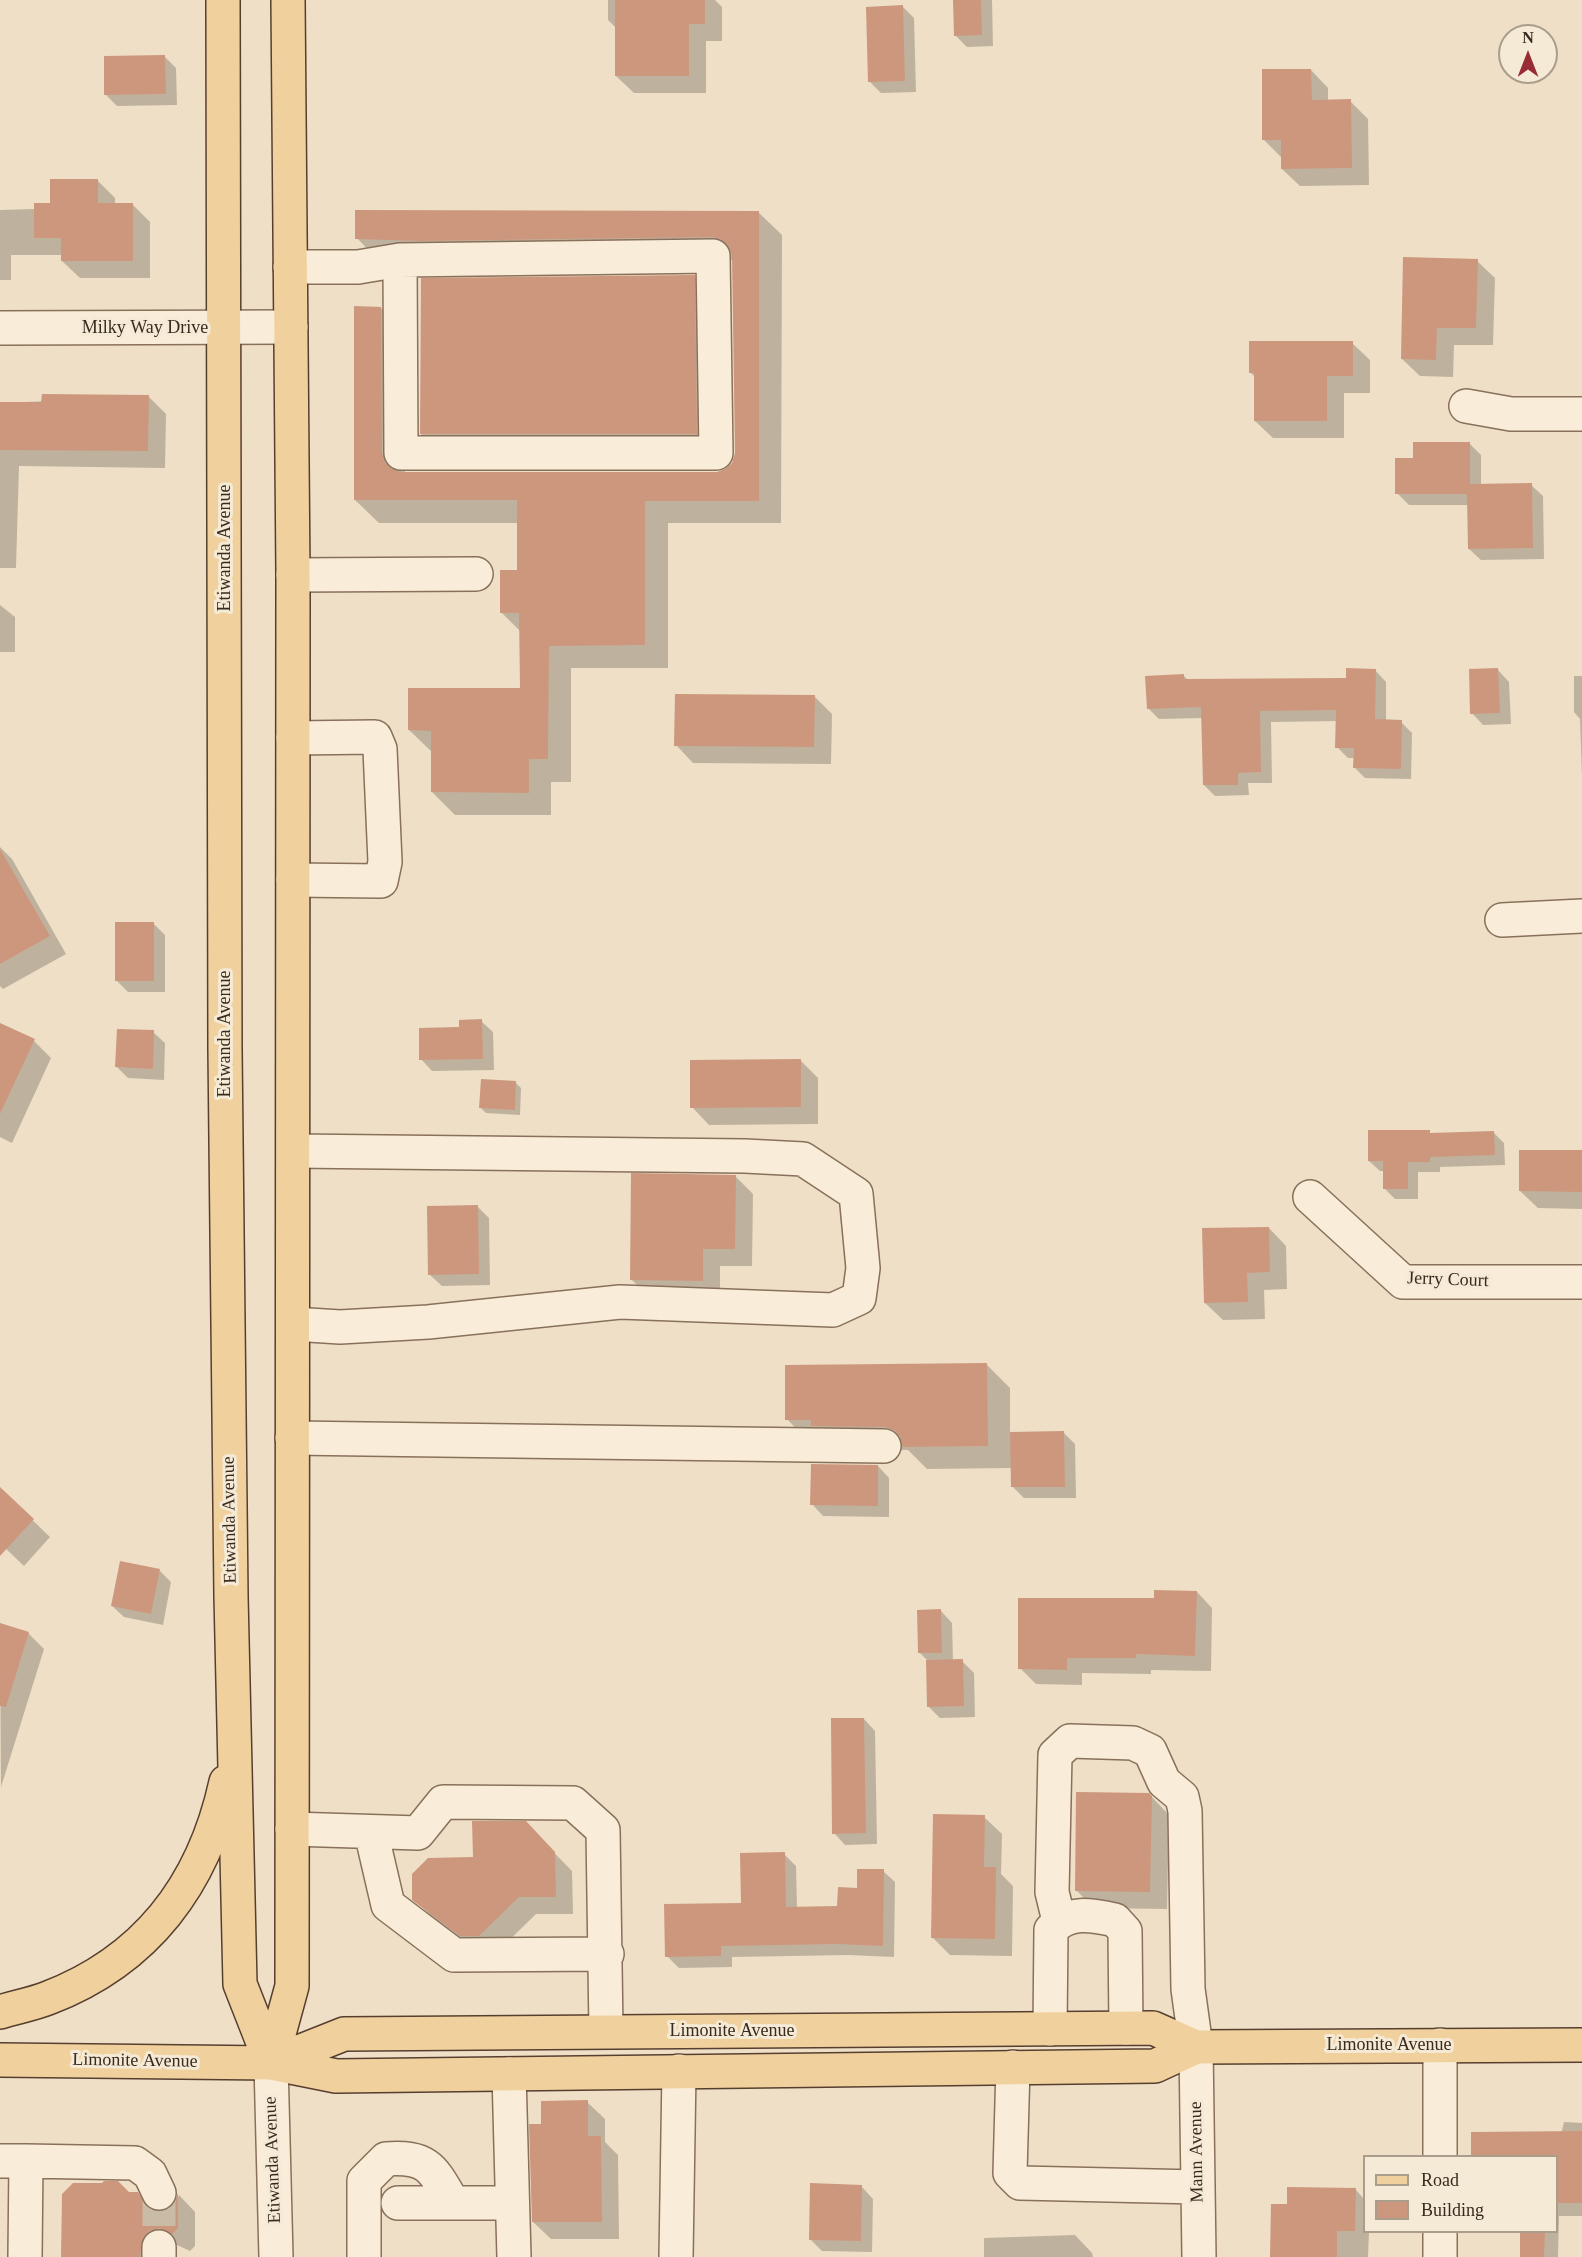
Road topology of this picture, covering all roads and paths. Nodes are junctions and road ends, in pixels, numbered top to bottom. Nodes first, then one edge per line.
1 (223, 0) edge
2 (288, 0) edge
3 (400, 260) junction
4 (290, 267) junction
5 (291, 327) junction
6 (0, 328) edge
7 (224, 328) junction
8 (1466, 406) dead end
9 (1582, 414) edge
10 (476, 574) dead end
11 (293, 575) junction
12 (293, 738) junction
13 (293, 880) junction
14 (1582, 916) edge
15 (1502, 920) dead end
16 (294, 1151) junction
17 (1310, 1197) dead end
18 (1582, 1282) edge
19 (293, 1324) junction
20 (292, 1438) junction
21 (884, 1446) dead end
22 (236, 1736) junction
23 (292, 1829) junction
24 (371, 1832) junction
25 (1059, 1921) junction
26 (606, 1954) junction
27 (0, 2012) edge
28 (1126, 2028) junction
29 (1050, 2029) junction
30 (606, 2031) junction
31 (1440, 2045) junction
32 (1582, 2045) edge
33 (1196, 2047) junction
34 (0, 2060) edge
35 (271, 2063) junction
36 (1013, 2067) junction
37 (678, 2071) junction
38 (509, 2074) junction
39 (1440, 2155) edge
40 (13, 2161) edge
41 (1198, 2187) junction
42 (159, 2193) tunnel mouth
43 (398, 2203) dead end
44 (453, 2203) junction
45 (512, 2203) junction
46 (1440, 2233) edge
47 (16, 2251) edge
48 (276, 2257) edge
49 (364, 2257) edge
50 (514, 2257) edge
51 (675, 2257) edge
52 (1199, 2257) edge
53 (1440, 2257) edge

1 - 7 main road, Etiwanda Avenue
2 - 4 main road, Etiwanda Avenue
3 - 3 street
3 - 4 street
4 - 5 main road, Etiwanda Avenue
5 - 7 street, Milky Way Drive
5 - 11 main road, Etiwanda Avenue
6 - 7 street, Milky Way Drive
7 - 22 main road, Etiwanda Avenue
8 - 9 street
10 - 11 street
11 - 12 main road, Etiwanda Avenue
12 - 13 main road, Etiwanda Avenue
12 - 13 street
13 - 16 main road, Etiwanda Avenue
14 - 15 street
16 - 19 main road, Etiwanda Avenue
16 - 19 street
17 - 18 street, Jerry Court
19 - 20 main road, Etiwanda Avenue
20 - 21 street
20 - 23 main road, Etiwanda Avenue
22 - 27 main road
22 - 35 main road, Etiwanda Avenue
23 - 24 street
23 - 35 main road, Etiwanda Avenue
24 - 26 street
24 - 26 street
25 - 28 street
25 - 29 street
25 - 33 street, Mann Avenue
26 - 30 street
28 - 29 main road, Limonite Avenue
28 - 33 main road, Limonite Avenue
29 - 30 main road, Limonite Avenue
30 - 35 main road, Limonite Avenue
31 - 32 main road, Limonite Avenue
31 - 33 main road, Limonite Avenue
31 - 39 street
33 - 36 main road, Limonite Avenue
33 - 41 street, Mann Avenue
34 - 35 main road, Limonite Avenue
35 - 38 main road, Limonite Avenue
35 - 48 street, Etiwanda Avenue
36 - 37 main road, Limonite Avenue
36 - 41 street
37 - 38 main road, Limonite Avenue
37 - 51 street
38 - 45 street
40 - 42 street
40 - 47 street
41 - 52 street, Mann Avenue
43 - 44 street
44 - 45 street
44 - 49 street
45 - 50 street
46 - 53 street

